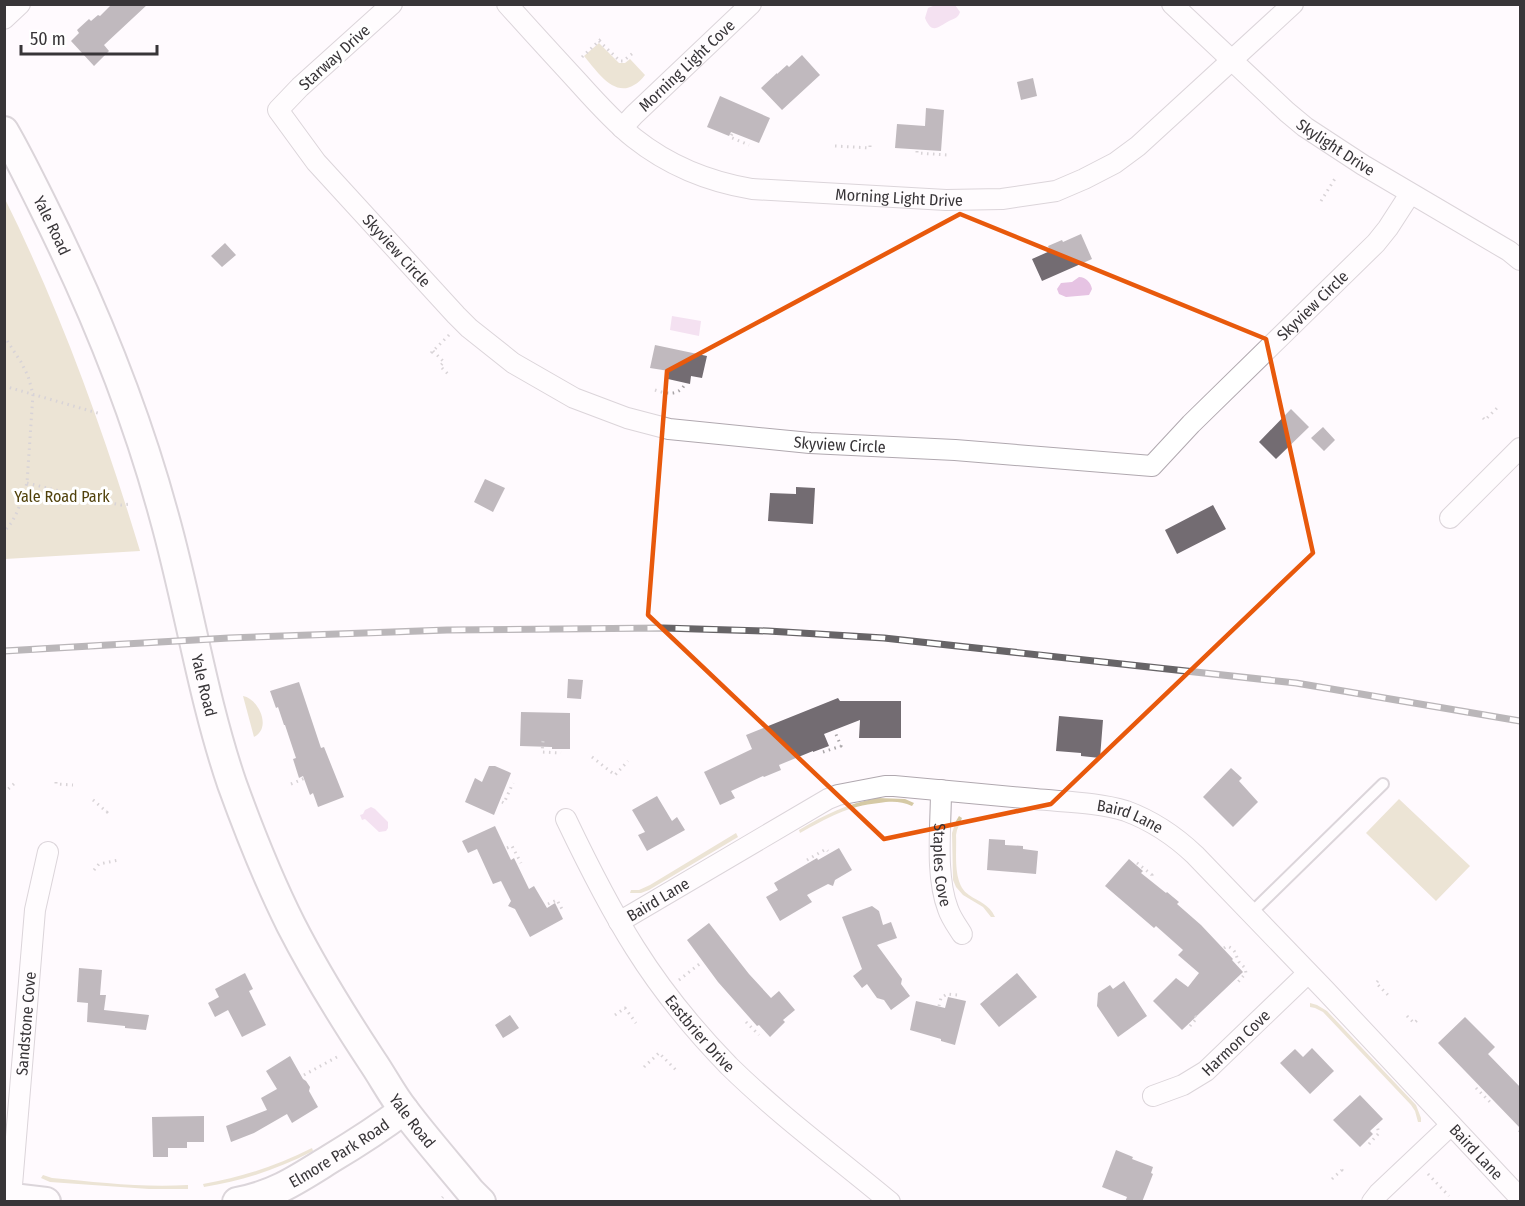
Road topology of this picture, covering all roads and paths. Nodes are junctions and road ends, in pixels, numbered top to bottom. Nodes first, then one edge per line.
1 (20, 4) edge
2 (392, 4) edge
3 (507, 4) edge
4 (751, 4) edge
5 (1172, 4) edge
6 (1293, 4) edge
7 (4, 19) edge
8 (633, 53) dead end
9 (582, 57) dead end
10 (1233, 61) junction
11 (278, 110) joint
12 (622, 128) junction
13 (4, 131) edge
14 (732, 134) dead end
15 (870, 143) dead end
16 (749, 145) dead end
17 (835, 146) dead end
18 (917, 151) dead end
19 (948, 155) dead end
20 (1336, 177) dead end
21 (1410, 194) junction
22 (1321, 201) dead end
23 (1521, 260) edge
24 (450, 334) dead end
25 (4, 336) edge
26 (448, 374) dead end
27 (685, 384) dead end
28 (4, 386) edge
29 (655, 390) dead end
30 (33, 394) junction
31 (1499, 406) dead end
32 (101, 414) dead end
33 (1483, 418) dead end
34 (1521, 448) edge
35 (27, 483) junction
36 (130, 504) dead end
37 (1450, 518) dead end
38 (4, 532) edge
39 (835, 732) dead end
40 (543, 741) dead end
41 (561, 753) dead end
42 (823, 753) dead end
43 (592, 757) dead end
44 (628, 761) dead end
45 (305, 778) dead end
46 (17, 781) dead end
47 (56, 782) dead end
48 (513, 783) dead end
49 (291, 784) dead end
50 (1383, 784) dead end
51 (73, 785) dead end
52 (941, 790) junction
53 (4, 792) edge
54 (93, 800) dead end
55 (501, 802) dead end
56 (108, 810) dead end
57 (566, 819) dead end
58 (507, 848) dead end
59 (48, 852) dead end
60 (828, 852) dead end
61 (119, 860) dead end
62 (807, 860) dead end
63 (520, 863) dead end
64 (1137, 863) dead end
65 (94, 870) dead end
66 (1150, 878) dead end
67 (548, 904) dead end
68 (562, 909) dead end
69 (1251, 913) junction
70 (619, 922) junction
71 (962, 934) dead end
72 (1224, 948) dead end
73 (702, 962) dead end
74 (1308, 973) junction
75 (1378, 981) dead end
76 (1238, 982) dead end
77 (675, 983) dead end
78 (957, 995) dead end
79 (1390, 997) dead end
80 (939, 1006) dead end
81 (1193, 1014) dead end
82 (615, 1015) dead end
83 (1407, 1016) dead end
84 (1420, 1018) dead end
85 (746, 1022) dead end
86 (636, 1023) dead end
87 (1190, 1026) dead end
88 (759, 1035) dead end
89 (337, 1057) dead end
90 (644, 1067) dead end
91 (677, 1071) dead end
92 (304, 1076) dead end
93 (1476, 1088) dead end
94 (1153, 1096) dead end
95 (1491, 1101) dead end
96 (404, 1110) junction
97 (1451, 1125) junction
98 (1377, 1126) dead end
99 (1368, 1144) dead end
100 (1340, 1168) dead end
101 (1427, 1173) dead end
102 (1332, 1179) dead end
103 (1449, 1196) dead end
104 (8, 1197) edge
105 (443, 1197) dead end
106 (1521, 1198) edge
107 (46, 1202) edge
108 (237, 1202) edge
109 (438, 1202) edge
110 (481, 1202) edge
111 (890, 1202) edge
112 (1372, 1202) edge

1 - 7 street
2 - 11 street, Starway Drive
3 - 12 street, Morning Light Drive
4 - 12 street, Morning Light Cove
5 - 10 street, Skylight Drive
6 - 10 street, Morning Light Drive
8 - 9 path
10 - 12 street, Morning Light Drive
10 - 21 street, Skylight Drive
11 - 21 street, Skyview Circle
13 - 96 main road, Yale Road
14 - 16 path
15 - 17 path
18 - 19 path
20 - 22 path
21 - 23 street, Skylight Drive
24 - 26 path
25 - 30 path
27 - 29 path
28 - 30 path
30 - 32 path
30 - 35 path
31 - 33 path
34 - 37 street
35 - 36 path
35 - 38 path
39 - 42 path
40 - 41 path
43 - 44 path
45 - 49 path
46 - 53 path
47 - 51 path
48 - 55 path
50 - 69 lane
52 - 69 street, Baird Lane
52 - 70 street, Baird Lane
52 - 71 street, Staples Cove
54 - 56 path
57 - 70 street, Eastbrier Drive
58 - 63 path
59 - 104 street, Sandstone Cove
60 - 62 path
61 - 65 path
64 - 66 path
67 - 68 path
69 - 74 street, Baird Lane
70 - 111 street, Eastbrier Drive
72 - 76 path
73 - 77 path
74 - 94 street, Harmon Cove
74 - 97 street, Baird Lane
75 - 79 path
78 - 80 path
81 - 87 path
82 - 86 path
83 - 84 path
85 - 88 path
89 - 92 path
90 - 91 path
93 - 95 path
96 - 108 main road, Elmore Park Road
96 - 110 main road, Yale Road
97 - 106 street, Baird Lane
97 - 112 street
98 - 99 path
100 - 102 path
101 - 103 path
104 - 107 main road
105 - 109 path

